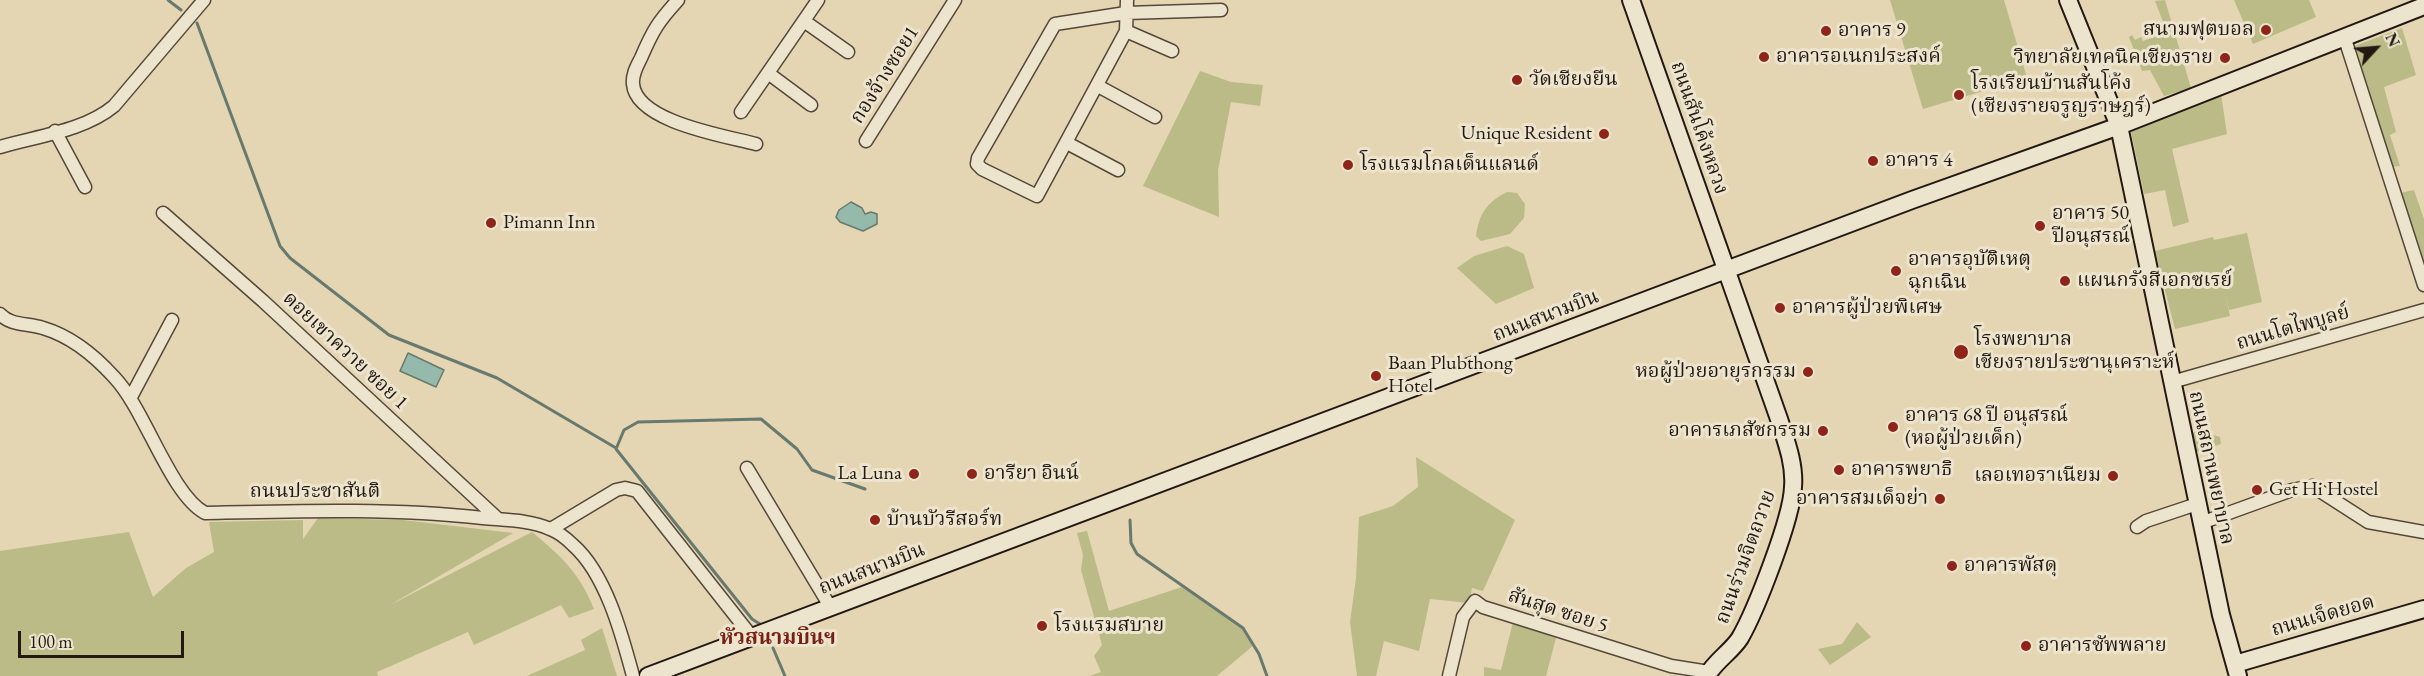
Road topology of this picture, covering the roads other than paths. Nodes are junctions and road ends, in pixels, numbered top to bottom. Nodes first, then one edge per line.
1 (204, 0) edge
2 (678, 0) edge
3 (818, 0) edge
4 (956, 0) edge
5 (1127, 0) edge
6 (1631, 0) edge
7 (2068, 0) edge
8 (2424, 6) edge
9 (1221, 10) dead end
10 (1126, 13) junction
11 (804, 21) junction
12 (1126, 30) junction
13 (2344, 36) junction
14 (1172, 51) dead end
15 (848, 52) dead end
16 (768, 73) junction
17 (1098, 86) junction
18 (811, 105) dead end
19 (741, 111) dead end
20 (1155, 117) dead end
21 (2119, 126) junction
22 (55, 132) junction
23 (866, 141) dead end
24 (1067, 143) junction
25 (756, 144) dead end
26 (0, 147) edge
27 (1118, 170) dead end
28 (85, 187) dead end
29 (163, 213) dead end
30 (1728, 271) junction
31 (2424, 285) edge
32 (2424, 310) edge
33 (0, 314) edge
34 (172, 320) dead end
35 (2172, 382) junction
36 (131, 397) junction
37 (747, 468) dead end
38 (2197, 504) junction
39 (498, 519) junction
40 (2201, 523) junction
41 (2137, 527) dead end
42 (551, 529) junction
43 (2424, 532) edge
44 (831, 608) junction
45 (2424, 609) edge
46 (752, 637) junction
47 (2236, 670) edge
48 (1708, 674) edge
49 (633, 676) edge
50 (648, 676) edge
51 (1449, 676) edge

1 - 22 street
2 - 25 street
3 - 11 street
4 - 23 street, กองจ้างซอย1
5 - 10 street
6 - 30 street, ถนนสันโค้งหลวง
7 - 21 street, ถนนสถานพยาบาล
8 - 13 street, ถนนสนามบิน
9 - 10 street
10 - 12 street
10 - 24 street
11 - 15 street
11 - 16 street
12 - 14 street
12 - 17 street
13 - 21 street, ถนนสนามบิน
13 - 31 street
16 - 18 street
16 - 19 street
17 - 20 street
17 - 24 street
21 - 30 street, ถนนสนามบิน
21 - 35 street, ถนนสถานพยาบาล
22 - 26 street
22 - 28 street
24 - 27 street
29 - 39 street, ดอยเขาควาย ซอย 1
30 - 44 street, ถนนสนามบิน
30 - 48 street, ถนนร่วมจิตถวาย
32 - 35 street, ถนนโตไพบูลย์
33 - 36 street, ถนนประชาสันติ
34 - 36 street
35 - 38 street, ถนนสถานพยาบาล
36 - 39 street, ถนนประชาสันติ
37 - 44 street
38 - 40 street, ถนนสถานพยาบาล
38 - 41 street
39 - 42 street, ถนนประชาสันติ
40 - 43 street
40 - 47 street, ถนนสถานพยาบาล
42 - 46 street
42 - 49 street, ถนนประชาสันติ
44 - 46 street, ถนนสนามบิน
45 - 47 street, ถนนเจ็ดยอด
46 - 50 street, ถนนสนามบิน
48 - 51 street, สันสุด ซอย 5

